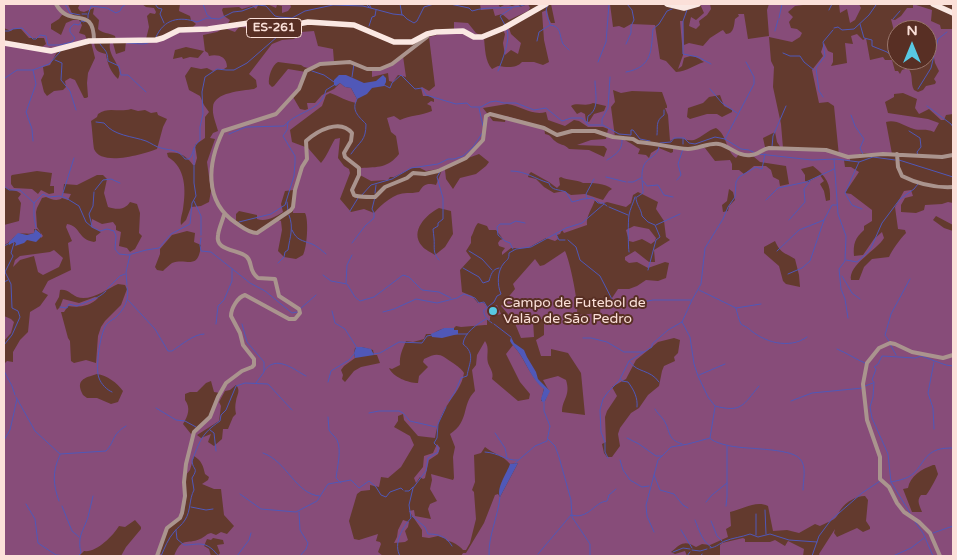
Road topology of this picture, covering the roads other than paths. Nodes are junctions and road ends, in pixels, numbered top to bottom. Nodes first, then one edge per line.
1 (56, 4) edge
2 (546, 4) edge
3 (667, 4) edge
4 (698, 4) edge
5 (933, 4) edge
6 (953, 12) edge
7 (445, 32) junction
8 (96, 41) junction
9 (4, 44) edge
10 (953, 155) edge
11 (897, 158) junction
12 (953, 187) edge
13 (224, 215) junction
14 (953, 355) edge
15 (157, 556) edge
16 (940, 556) edge

1 - 8 street
2 - 7 main road, ES-261
3 - 4 main road
5 - 6 main road
7 - 8 main road, ES-261
7 - 13 street
8 - 9 main road, ES-261
10 - 11 street
11 - 12 street
11 - 13 street
13 - 15 street
14 - 16 street

